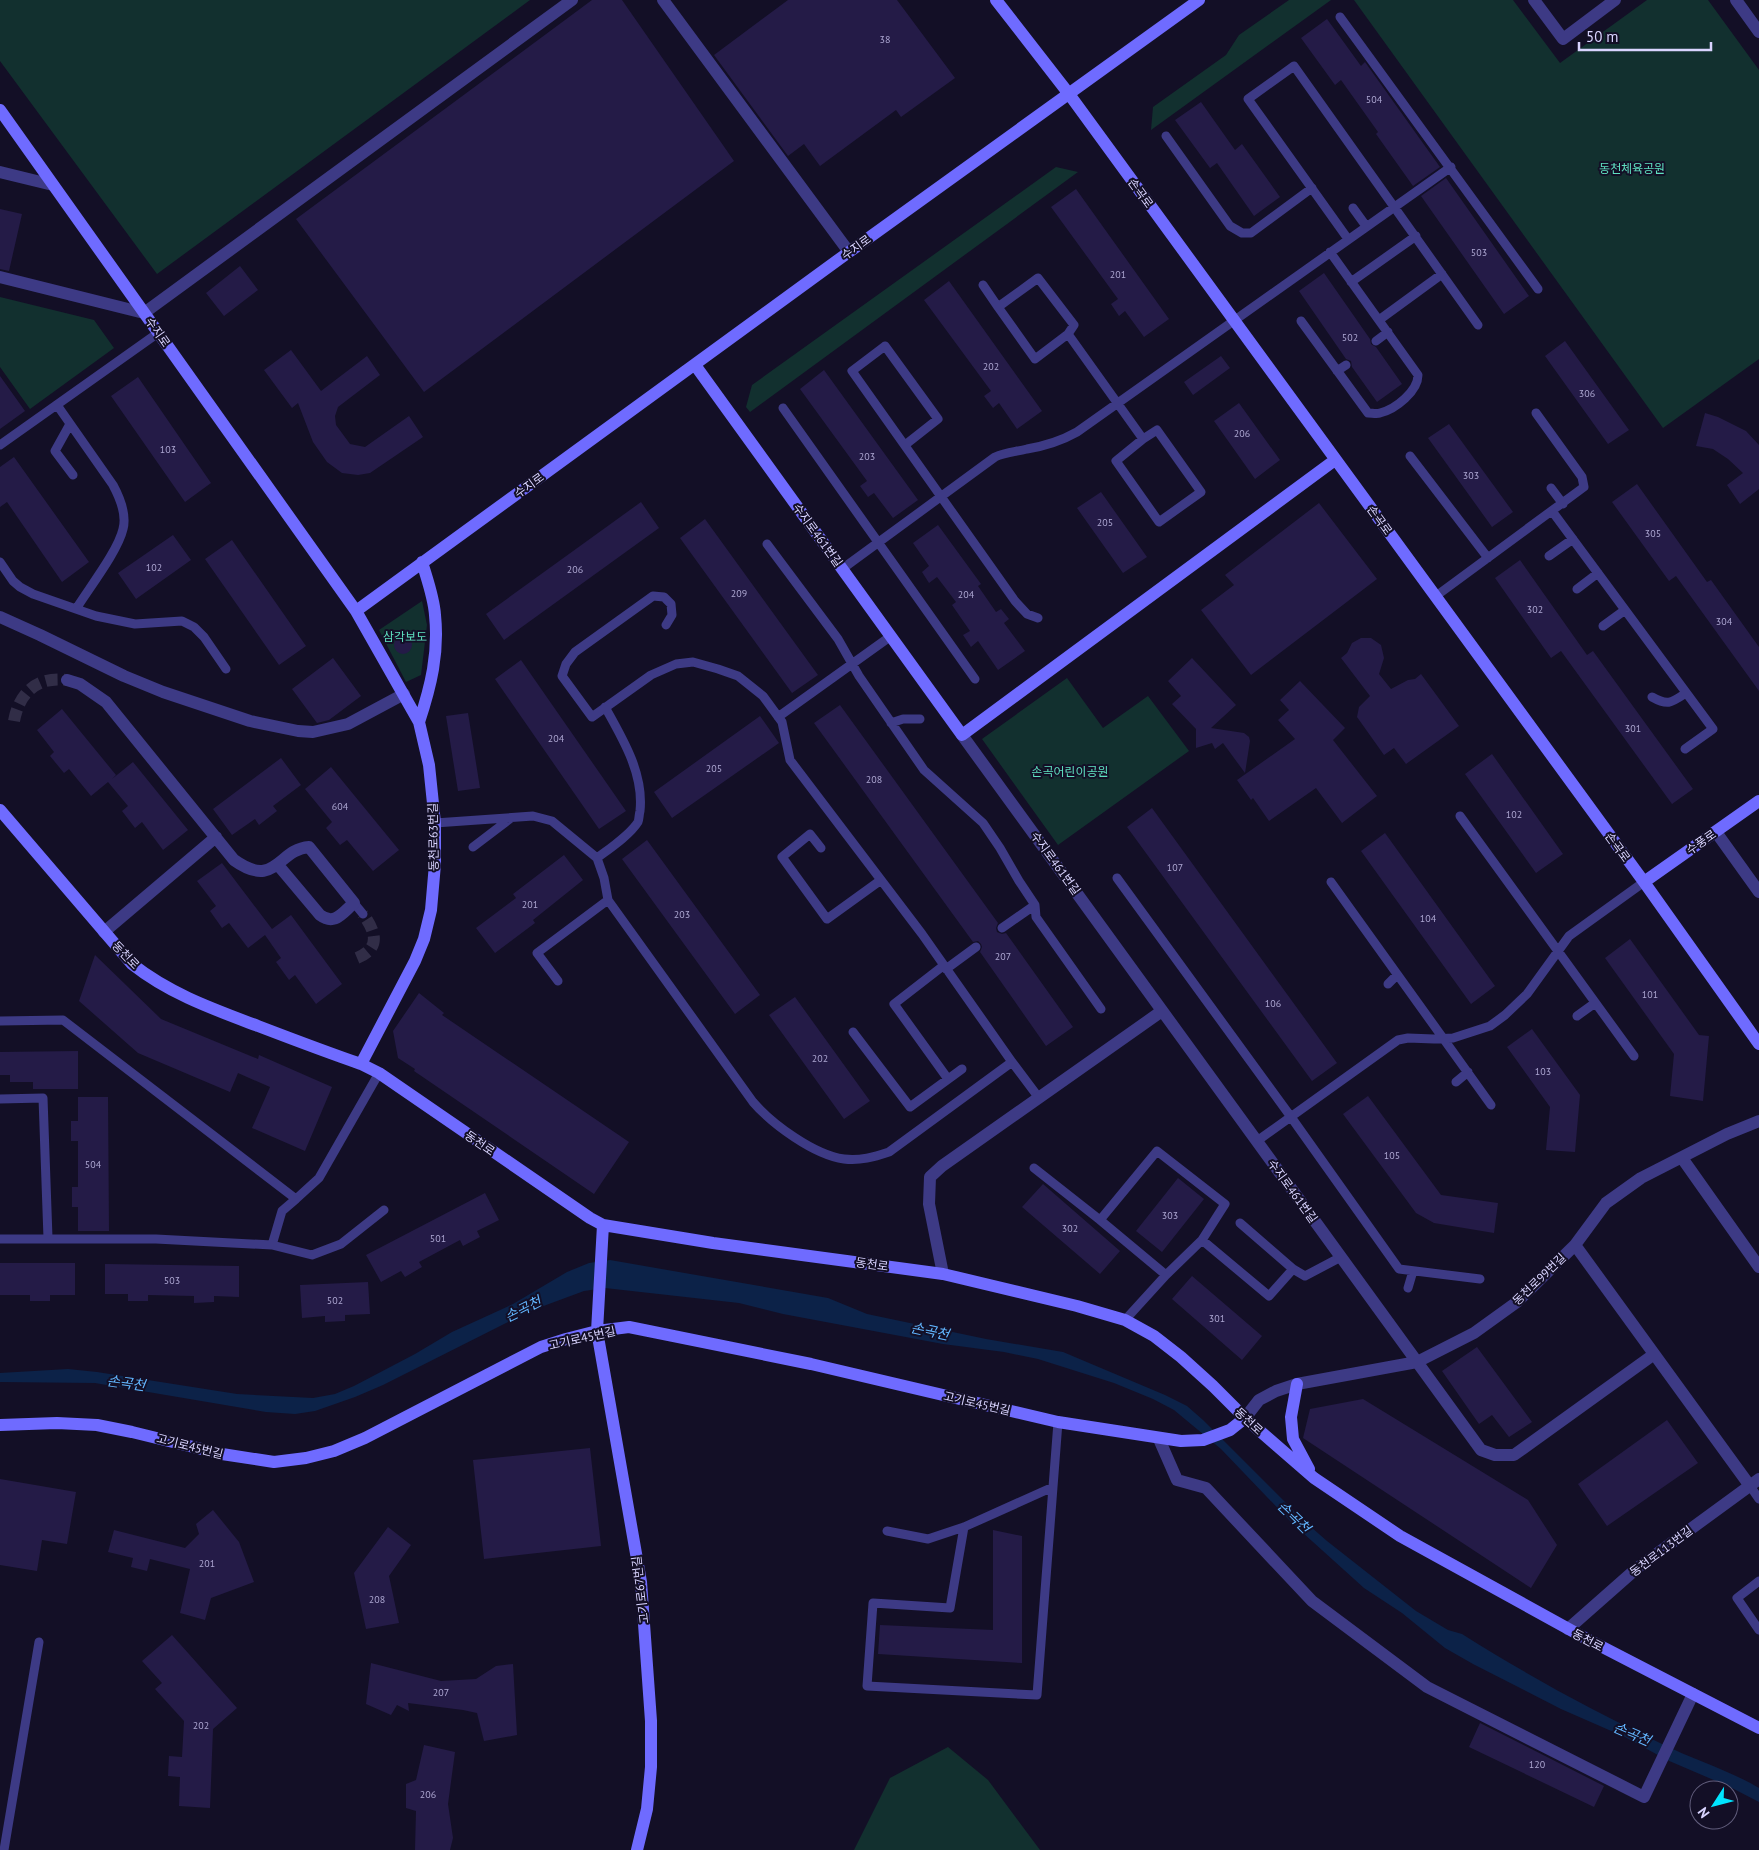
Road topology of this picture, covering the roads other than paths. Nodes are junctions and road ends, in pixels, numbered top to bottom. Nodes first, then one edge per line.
1 (572, 0) edge
2 (663, 0) edge
3 (996, 0) edge
4 (1199, 0) edge
5 (1534, 0) edge
6 (1615, 0) edge
7 (1736, 0) edge
8 (1340, 17) dead end
9 (1759, 32) edge
10 (1069, 94) junction
11 (0, 110) edge
12 (1166, 136) dead end
13 (1451, 167) junction
14 (0, 172) edge
15 (53, 185) junction
16 (1312, 188) junction
17 (1395, 206) junction
18 (1353, 208) dead end
19 (1366, 226) junction
20 (1416, 236) junction
21 (1348, 239) junction
22 (849, 252) junction
23 (1330, 252) junction
24 (1442, 274) junction
25 (0, 277) edge
26 (1351, 282) junction
27 (983, 285) dead end
28 (1538, 289) dead end
29 (998, 306) junction
30 (144, 313) junction
31 (1379, 320) junction
32 (1234, 321) junction
33 (1301, 321) dead end
34 (1478, 325) dead end
35 (1388, 332) junction
36 (158, 333) junction
37 (1068, 334) junction
38 (1376, 341) dead end
39 (695, 365) junction
40 (1346, 365) dead end
41 (1337, 372) junction
42 (1117, 404) junction
43 (57, 405) junction
44 (783, 408) dead end
45 (1536, 413) dead end
46 (70, 424) junction
47 (1143, 439) junction
48 (0, 445) edge
49 (905, 445) junction
50 (1410, 456) dead end
51 (1335, 460) junction
52 (73, 475) dead end
53 (1551, 488) dead end
54 (942, 496) junction
55 (1563, 504) junction
56 (1552, 511) junction
57 (1573, 539) junction
58 (877, 543) junction
59 (767, 544) dead end
60 (1549, 556) dead end
61 (1488, 558) junction
62 (0, 562) edge
63 (422, 562) junction
64 (842, 568) junction
65 (1598, 573) junction
66 (1576, 589) dead end
67 (1436, 596) junction
68 (76, 609) junction
69 (1625, 610) junction
70 (356, 611) junction
71 (0, 617) edge
72 (1038, 618) dead end
73 (666, 625) dead end
74 (1603, 626) dead end
75 (891, 636) junction
76 (852, 664) junction
77 (226, 669) dead end
78 (975, 679) dead end
79 (67, 680) tunnel mouth
80 (1686, 693) junction
81 (404, 694) junction
82 (1652, 697) dead end
83 (605, 708) junction
84 (778, 717) junction
85 (920, 718) dead end
86 (419, 722) junction
87 (890, 723) junction
88 (962, 735) junction
89 (1685, 749) dead end
90 (1759, 801) edge
91 (0, 810) edge
92 (1460, 816) dead end
93 (511, 817) junction
94 (435, 823) junction
95 (1716, 832) junction
96 (216, 837) junction
97 (473, 847) dead end
98 (821, 848) dead end
99 (597, 858) junction
100 (278, 865) junction
101 (1116, 878) dead end
102 (881, 880) junction
103 (1331, 882) dead end
104 (1644, 882) junction
105 (1759, 892) edge
106 (608, 900) junction
107 (354, 904) junction
108 (1035, 905) junction
109 (363, 914) tunnel mouth
110 (1002, 928) dead end
111 (104, 932) junction
112 (976, 946) dead end
113 (1558, 952) junction
114 (945, 967) junction
115 (1398, 975) junction
116 (558, 980) dead end
117 (1388, 984) dead end
118 (1595, 1003) junction
119 (1100, 1009) dead end
120 (1162, 1011) junction
121 (1577, 1016) dead end
122 (0, 1021) edge
123 (853, 1032) dead end
124 (1443, 1038) junction
125 (1759, 1044) edge
126 (1634, 1056) dead end
127 (1012, 1062) junction
128 (361, 1064) junction
129 (962, 1069) dead end
130 (1468, 1072) junction
131 (378, 1073) junction
132 (948, 1079) junction
133 (1456, 1082) dead end
134 (1039, 1098) junction
135 (0, 1100) edge
136 (1491, 1105) dead end
137 (1292, 1117) junction
138 (1759, 1121) edge
139 (1257, 1141) junction
140 (1682, 1158) junction
141 (1034, 1168) dead end
142 (296, 1199) junction
143 (384, 1210) dead end
144 (1100, 1220) junction
145 (1240, 1223) dead end
146 (603, 1225) junction
147 (48, 1238) junction
148 (0, 1239) edge
149 (1202, 1240) junction
150 (1574, 1245) junction
151 (272, 1246) junction
152 (1341, 1257) junction
153 (1759, 1267) edge
154 (1293, 1269) junction
155 (1413, 1271) junction
156 (943, 1274) junction
157 (1166, 1274) junction
158 (1480, 1279) dead end
159 (1408, 1288) dead end
160 (1125, 1320) junction
161 (597, 1331) junction
162 (1653, 1355) junction
163 (1417, 1362) junction
164 (1297, 1384) junction
165 (1245, 1418) junction
166 (1058, 1422) junction
167 (0, 1425) edge
168 (1159, 1438) junction
169 (1314, 1478) junction
170 (1754, 1483) edge
171 (1053, 1487) junction
172 (1759, 1499) edge
173 (964, 1528) junction
174 (887, 1531) dead end
175 (1759, 1581) edge
176 (1568, 1629) junction
177 (1759, 1630) edge
178 (39, 1642) dead end
179 (1693, 1694) junction
180 (1759, 1728) edge
181 (4, 1850) edge
182 (637, 1850) edge

1 - 30 street
2 - 22 street
3 - 10 street, 손곡로
4 - 10 street, 수지로
5 - 6 street
7 - 9 street
8 - 13 lane
10 - 22 street, 수지로
10 - 32 street, 손곡로
11 - 15 street, 수지로
12 - 16 lane
13 - 17 lane
13 - 28 lane
14 - 15 street
15 - 30 street, 수지로
16 - 17 lane
16 - 21 lane
17 - 19 lane
17 - 20 lane
18 - 19 lane
19 - 21 lane
20 - 24 lane
20 - 26 lane
21 - 23 lane
22 - 39 street, 수지로
23 - 26 lane
23 - 32 lane
24 - 31 lane
24 - 34 lane
25 - 30 street
26 - 31 lane
27 - 29 lane
29 - 37 lane
29 - 37 lane
30 - 36 street, 수지로
31 - 35 lane
32 - 42 lane
32 - 51 street, 손곡로
33 - 41 lane
35 - 38 lane
35 - 41 lane
36 - 43 lane
36 - 70 street, 수지로
37 - 42 lane
39 - 63 street, 수지로
39 - 64 street, 수지로461번길
40 - 41 lane
42 - 47 lane
42 - 54 lane
43 - 46 lane
43 - 48 lane
44 - 58 lane
45 - 55 lane
46 - 52 lane
46 - 68 lane
47 - 47 lane
49 - 49 lane
49 - 54 lane
50 - 61 lane
51 - 67 street, 손곡로
51 - 88 street
53 - 55 lane
54 - 58 lane
54 - 72 lane
55 - 56 lane
56 - 57 lane
56 - 61 lane
57 - 60 lane
57 - 65 lane
58 - 64 lane
58 - 78 lane
59 - 76 lane
61 - 67 lane
62 - 68 lane
63 - 70 street, 수지로
63 - 86 street
64 - 75 street, 수지로461번길
65 - 66 lane
65 - 69 lane
67 - 104 street, 손곡로
68 - 77 lane
69 - 74 lane
69 - 80 lane
70 - 81 street, 동천로63번길
71 - 81 street
73 - 83 lane
75 - 76 lane
75 - 88 street, 수지로461번길
76 - 84 lane
76 - 87 lane
79 - 96 street
80 - 82 lane
80 - 89 lane
81 - 86 street, 동천로63번길
83 - 84 lane
83 - 99 lane
84 - 102 lane
85 - 87 lane
86 - 94 street, 동천로63번길
87 - 108 lane
88 - 120 street, 수지로461번길
90 - 95 street, 수풍로
91 - 111 street, 동천로
92 - 113 lane
93 - 94 lane
93 - 97 lane
93 - 99 lane
94 - 128 street, 동천로63번길
95 - 104 street, 수풍로
95 - 105 street
96 - 100 street
96 - 111 street
98 - 102 lane
99 - 106 lane
100 - 107 street
100 - 107 street
101 - 137 lane
102 - 114 lane
103 - 115 lane
104 - 113 lane
104 - 125 street, 손곡로
106 - 116 lane
106 - 127 lane
107 - 109 lane
108 - 110 lane
108 - 119 lane
111 - 128 street, 동천로
112 - 114 lane
113 - 118 lane
113 - 124 lane
114 - 127 lane
114 - 132 lane
115 - 117 lane
115 - 124 lane
118 - 121 lane
118 - 126 lane
120 - 134 street
120 - 139 street, 수지로461번길
122 - 142 lane
123 - 132 lane
124 - 130 lane
124 - 137 lane
127 - 134 lane
128 - 131 street, 동천로
129 - 132 lane
130 - 133 lane
130 - 136 lane
131 - 142 lane
131 - 146 street, 동천로
134 - 156 street
135 - 147 lane
137 - 139 lane
137 - 155 lane
138 - 140 street, 동천로99번길
139 - 152 street, 수지로461번길
140 - 150 street, 동천로99번길
140 - 153 street
141 - 144 lane
142 - 151 lane
143 - 151 lane
144 - 149 lane
144 - 157 lane
145 - 154 lane
146 - 156 street, 동천로
146 - 161 street, 고기로67번길
147 - 148 lane
147 - 151 lane
149 - 154 lane
149 - 157 lane
150 - 162 street
150 - 163 street, 동천로99번길
152 - 154 lane
152 - 163 street, 수지로461번길
155 - 158 lane
155 - 159 lane
156 - 160 street, 동천로
157 - 160 lane
160 - 165 street, 동천로
161 - 166 street, 고기로45번길
161 - 167 street, 고기로45번길
161 - 182 street, 고기로67번길
162 - 163 street, 수지로461번길
162 - 170 street
163 - 164 street, 동천로99번길
164 - 165 street, 동천로99번길
164 - 169 street
165 - 168 street, 고기로45번길
165 - 169 street, 동천로
166 - 168 street, 고기로45번길
166 - 171 lane
168 - 179 street
169 - 176 street, 동천로
170 - 172 lane
170 - 176 street, 동천로113번길
171 - 173 lane
171 - 173 lane
173 - 174 lane
175 - 177 lane
176 - 179 street, 동천로
178 - 181 lane
179 - 180 street, 동천로

